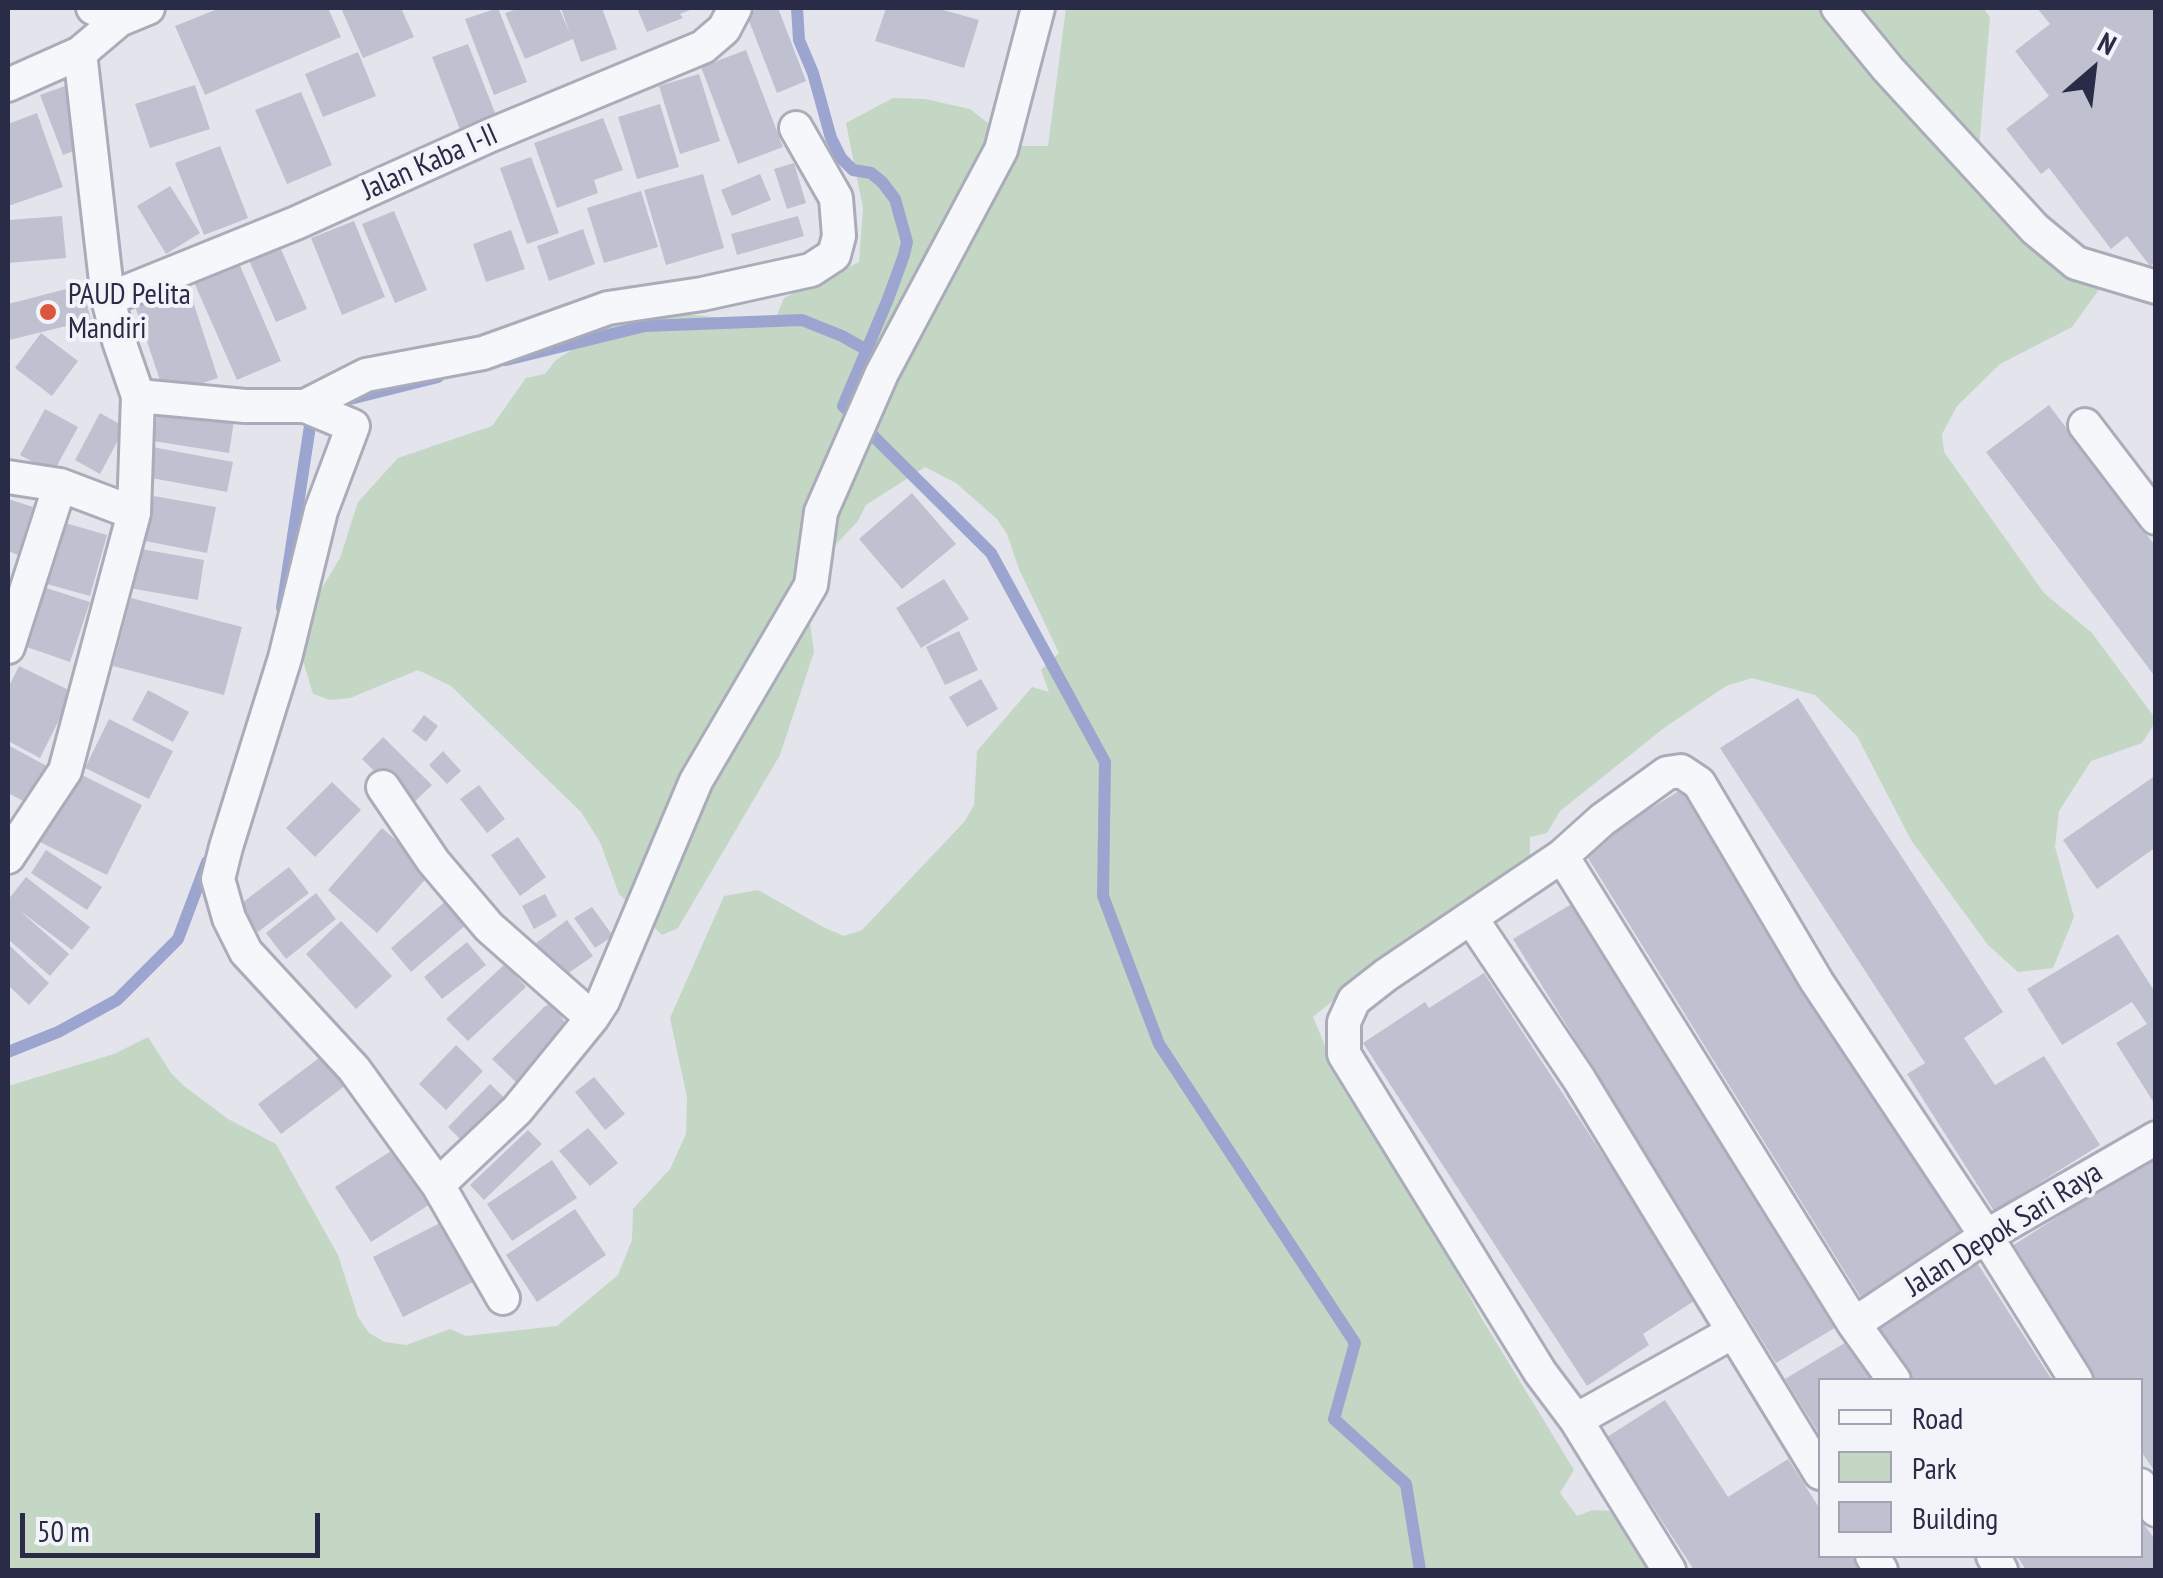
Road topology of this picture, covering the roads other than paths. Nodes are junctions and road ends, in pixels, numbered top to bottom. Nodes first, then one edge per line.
1 (735, 8) edge
2 (1038, 8) edge
3 (1838, 8) edge
4 (120, 12) edge
5 (80, 53) junction
6 (8, 85) edge
7 (796, 128) dead end
8 (2155, 287) edge
9 (108, 299) junction
10 (138, 396) junction
11 (318, 412) junction
12 (2085, 425) dead end
13 (8, 477) edge
14 (60, 485) junction
15 (134, 513) junction
16 (2156, 518) edge
17 (8, 647) edge
18 (384, 787) dead end
19 (1562, 856) junction
20 (8, 857) edge
21 (1471, 918) junction
22 (592, 1018) junction
23 (2156, 1138) edge
24 (438, 1185) junction
25 (1986, 1236) junction
26 (503, 1298) dead end
27 (1854, 1324) junction
28 (1733, 1332) junction
29 (1893, 1378) edge
30 (2075, 1378) edge
31 (1576, 1420) junction
32 (1818, 1470) edge
33 (1669, 1570) edge

1 - 9 street, Jalan Kaba I-II
2 - 22 street
3 - 8 street
4 - 5 street
5 - 6 street
5 - 9 street
7 - 11 street
9 - 10 street
10 - 11 street
10 - 15 street
11 - 24 street
12 - 16 street
13 - 14 street
14 - 15 street
14 - 17 street
15 - 20 street
18 - 22 street
19 - 21 street
19 - 25 street
19 - 27 street
21 - 28 street
21 - 31 street
22 - 24 street
23 - 25 street, Jalan Depok Sari Raya
24 - 26 street
25 - 27 street, Jalan Depok Sari Raya
25 - 30 street
27 - 29 street
28 - 31 street
28 - 32 street
31 - 33 street

